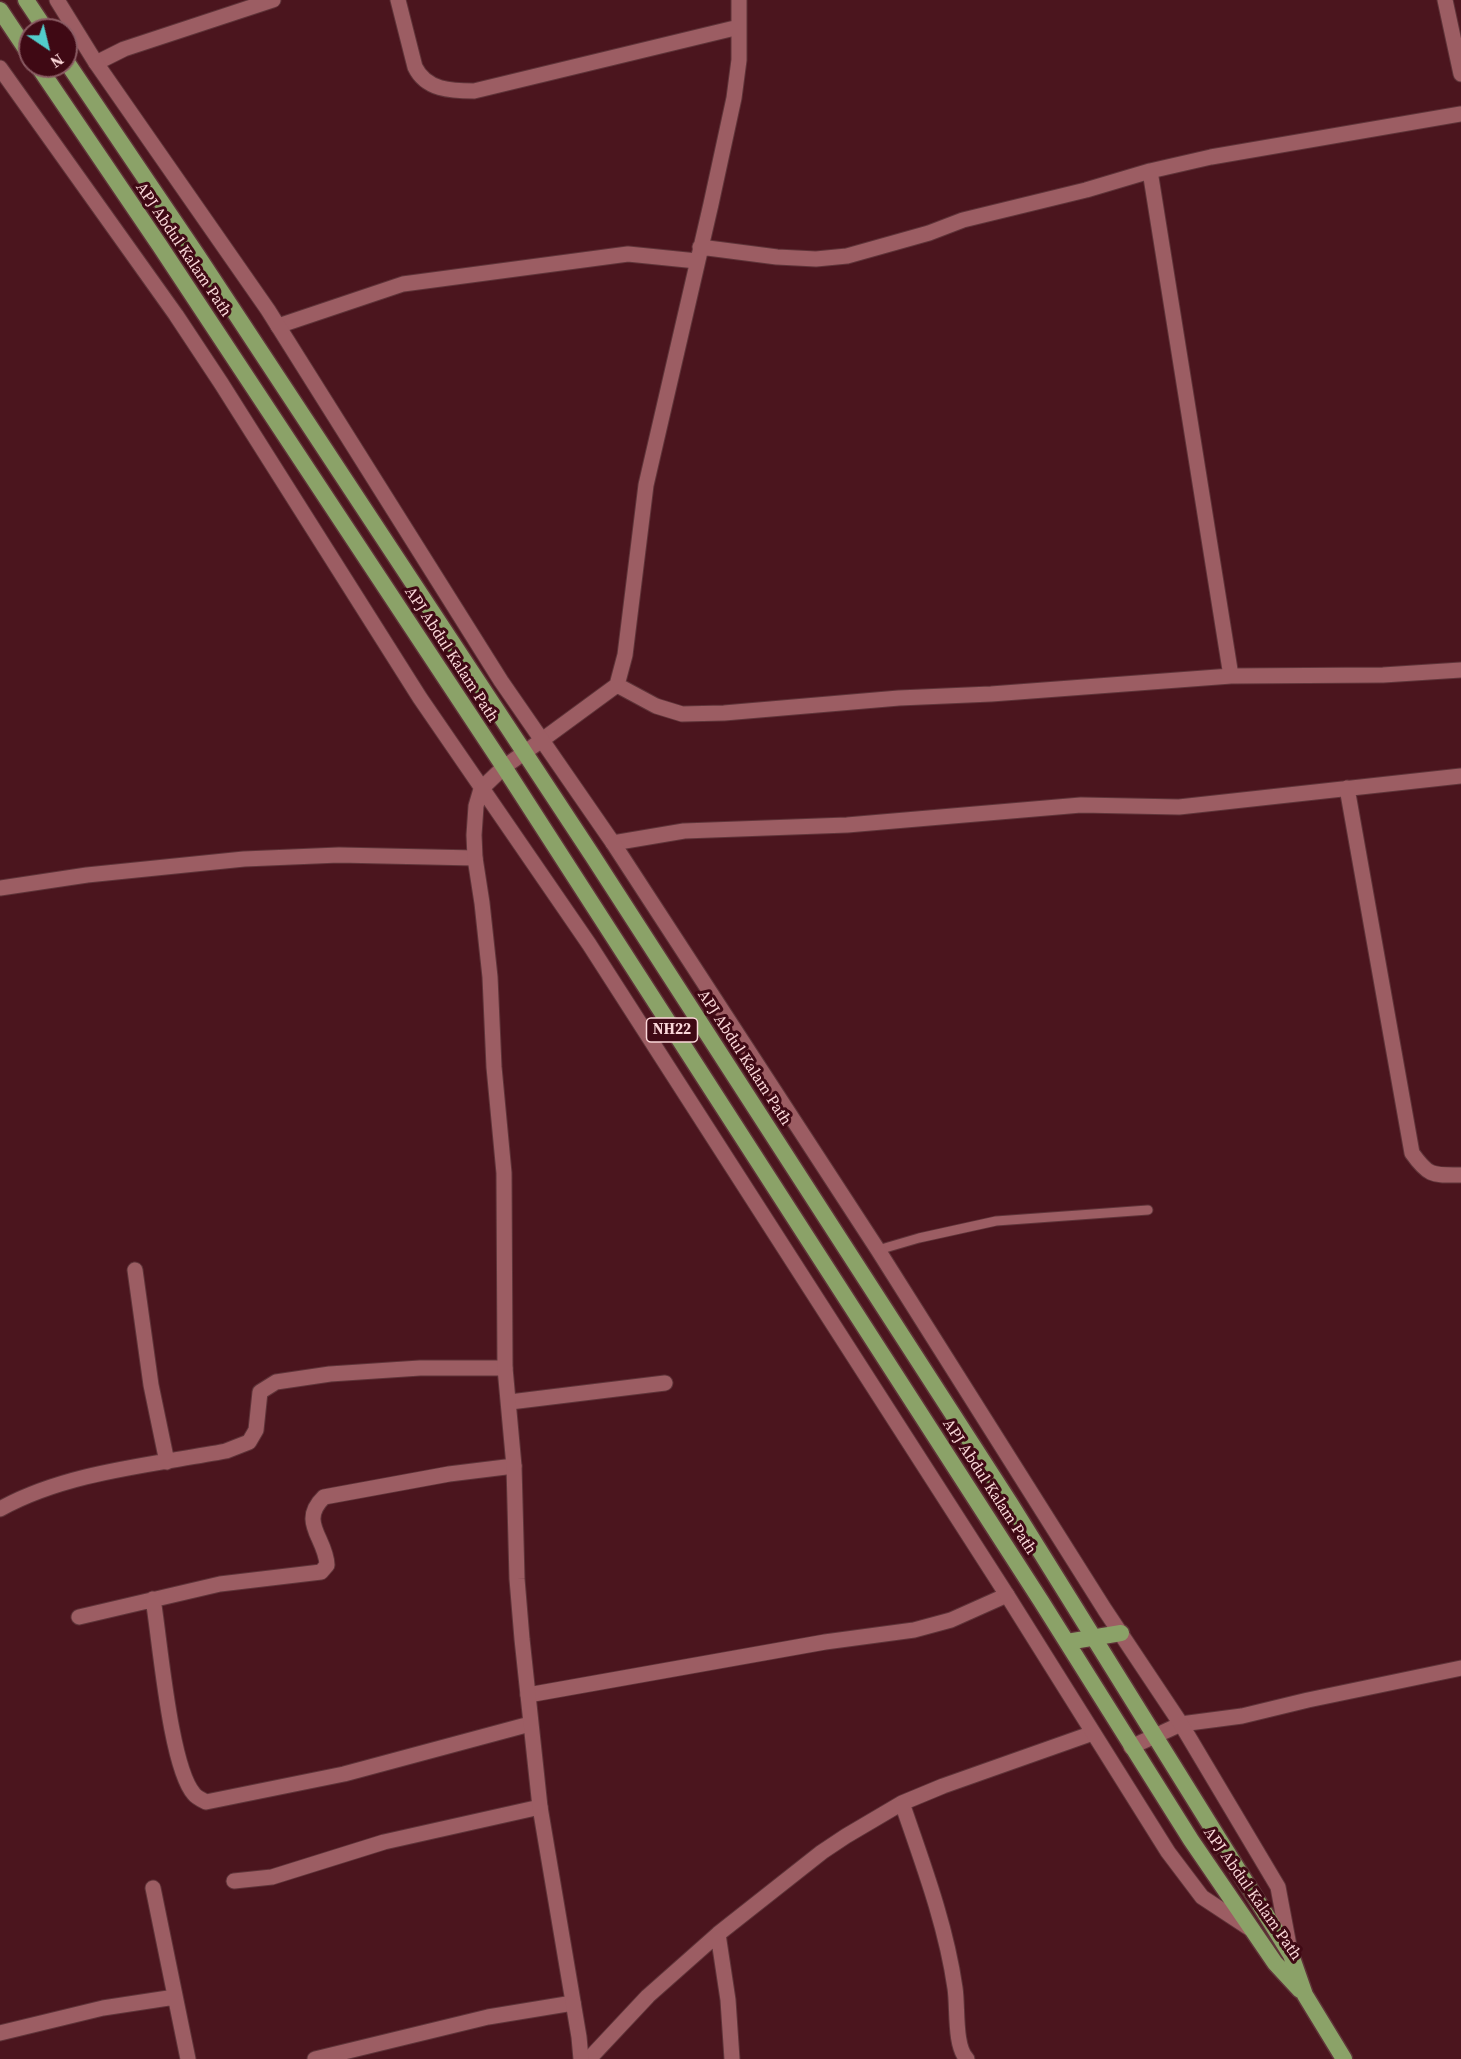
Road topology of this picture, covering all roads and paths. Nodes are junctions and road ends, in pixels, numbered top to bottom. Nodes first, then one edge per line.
1 (26, 0) edge
2 (57, 0) edge
3 (273, 0) edge
4 (398, 0) edge
5 (739, 0) edge
6 (1446, 0) edge
7 (0, 10) edge
8 (38, 18) edge
9 (738, 27) junction
10 (18, 37) edge
11 (96, 63) junction
12 (0, 68) edge
13 (1461, 74) edge
14 (46, 78) edge
15 (78, 78) edge
16 (1461, 114) edge
17 (1150, 171) junction
18 (699, 254) junction
19 (278, 326) junction
20 (1461, 670) edge
21 (1231, 676) junction
22 (617, 684) junction
23 (542, 740) junction
24 (524, 754) junction
25 (504, 767) junction
26 (1461, 777) edge
27 (1347, 788) junction
28 (481, 789) junction
29 (613, 843) junction
30 (475, 858) junction
31 (0, 888) edge
32 (1461, 1175) edge
33 (1148, 1210) dead end
34 (878, 1250) junction
35 (135, 1270) dead end
36 (505, 1368) junction
37 (665, 1383) dead end
38 (510, 1402) junction
39 (167, 1462) junction
40 (514, 1466) junction
41 (0, 1509) edge
42 (1007, 1595) junction
43 (153, 1599) junction
44 (79, 1617) dead end
45 (1121, 1633) junction
46 (1094, 1638) junction
47 (1067, 1642) junction
48 (1461, 1668) edge
49 (528, 1695) junction
50 (530, 1724) junction
51 (1180, 1724) junction
52 (1093, 1733) junction
53 (1155, 1736) junction
54 (1131, 1746) junction
55 (902, 1803) junction
56 (540, 1807) junction
57 (234, 1881) dead end
58 (153, 1888) dead end
59 (1249, 1928) junction
60 (718, 1934) junction
61 (1291, 1954) junction
62 (1305, 1995) junction
63 (175, 1997) junction
64 (573, 2003) junction
65 (0, 2033) edge
66 (189, 2059) edge
67 (315, 2059) edge
68 (581, 2059) edge
69 (589, 2059) edge
70 (732, 2059) edge
71 (967, 2059) edge
72 (1344, 2059) edge

1 - 8 highway
2 - 11 street, NH22
3 - 11 street
4 - 9 street
5 - 9 street
6 - 13 street
7 - 10 highway
9 - 18 street
11 - 19 street, NH22
12 - 28 street, NH22
14 - 25 highway, APJ Abdul Kalam Path / NH22
15 - 24 highway, APJ Abdul Kalam Path / NH22
16 - 17 street
17 - 18 street
17 - 21 street
18 - 19 street
18 - 22 street
19 - 23 street, NH22
20 - 21 street
21 - 22 street
22 - 23 street
23 - 24 street
23 - 29 street, NH22
24 - 25 street
24 - 46 highway, APJ Abdul Kalam Path / NH22
25 - 28 street
25 - 47 highway, APJ Abdul Kalam Path / NH22
26 - 27 street
27 - 29 street
27 - 32 street
28 - 30 street
28 - 42 street, NH22
29 - 34 street, NH22
30 - 31 street
30 - 36 street
33 - 34 lane
34 - 45 street, NH22
35 - 39 street
36 - 38 street
36 - 39 street
37 - 38 street
38 - 40 street
39 - 41 street
40 - 43 street
40 - 49 street
42 - 49 street
42 - 52 street, NH22
43 - 44 street
43 - 50 street
45 - 46 highway
45 - 51 street, NH22
46 - 47 highway
46 - 53 highway, APJ Abdul Kalam Path / NH22
47 - 54 highway, APJ Abdul Kalam Path / NH22
48 - 51 street
49 - 50 street
50 - 56 street
51 - 53 street
51 - 61 street, NH22
52 - 55 street
52 - 59 street, NH22
53 - 54 street
53 - 61 highway, APJ Abdul Kalam Path / NH22
54 - 59 highway, APJ Abdul Kalam Path / NH22
55 - 60 street
55 - 71 street
56 - 57 street
56 - 64 street
58 - 63 street
59 - 62 highway, APJ Abdul Kalam Path / NH22
60 - 69 street
60 - 70 street
61 - 62 highway, APJ Abdul Kalam Path / NH22
62 - 72 highway, NH22
63 - 65 street
63 - 66 street
64 - 67 street
64 - 68 street

